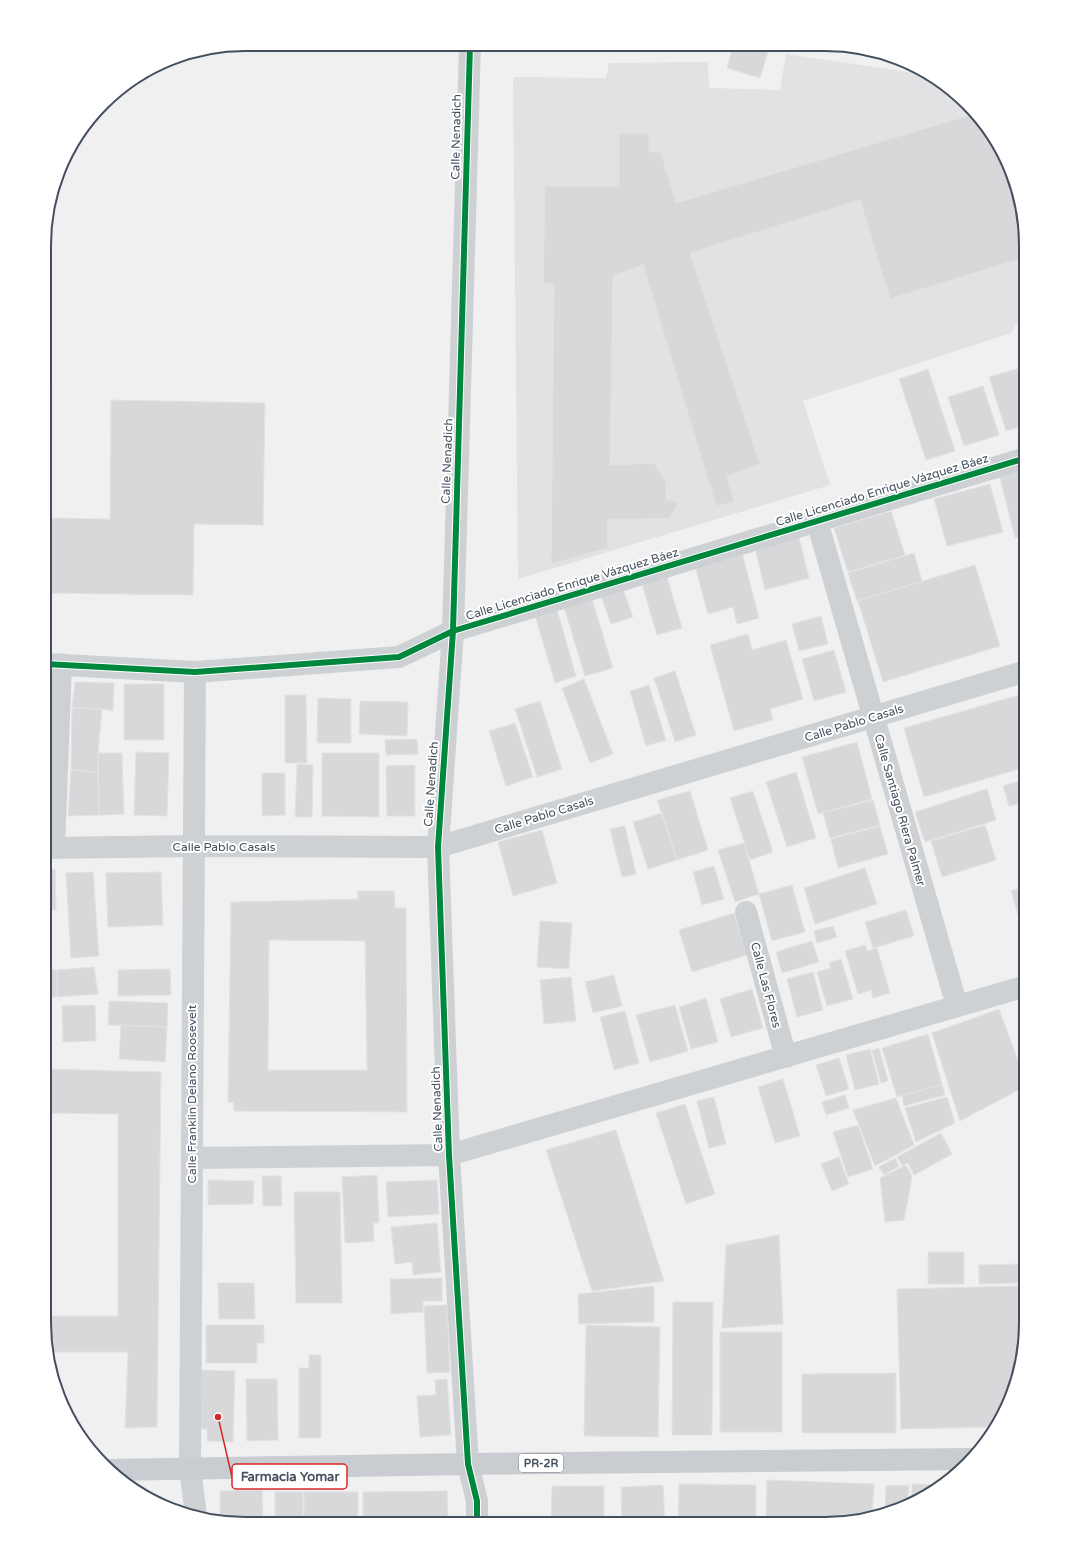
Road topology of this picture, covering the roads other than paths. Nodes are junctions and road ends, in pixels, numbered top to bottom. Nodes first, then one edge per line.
1 (470, 51) edge
2 (1019, 460) edge
3 (817, 521) junction
4 (453, 631) junction
5 (53, 664) edge
6 (195, 672) junction
7 (1019, 673) edge
8 (873, 717) junction
9 (51, 787) edge
10 (194, 846) junction
11 (438, 847) junction
12 (51, 848) edge
13 (746, 912) dead end
14 (1019, 988) edge
15 (957, 1006) junction
16 (786, 1057) junction
17 (449, 1155) junction
18 (192, 1158) junction
19 (963, 1459) edge
20 (468, 1464) junction
21 (190, 1468) junction
22 (118, 1470) edge
23 (195, 1510) edge
24 (477, 1517) edge

1 - 4 street, Calle Nenadich
2 - 3 street, Calle Licenciado Enrique Vázquez Báez
3 - 4 street, Calle Licenciado Enrique Vázquez Báez
3 - 8 street, Calle Santiago Riera Palmer
4 - 6 street, Calle Licenciado Enrique Vázquez Báez
4 - 11 street, Calle Nenadich
5 - 6 street, Calle Licenciado Enrique Vázquez Báez
5 - 9 street
6 - 10 street, Calle Franklin Delano Roosevelt
7 - 8 street, Calle Pablo Casals
8 - 11 street, Calle Pablo Casals
8 - 15 street, Calle Santiago Riera Palmer
10 - 11 street, Calle Pablo Casals
10 - 12 street, Calle Pablo Casals
10 - 18 street, Calle Franklin Delano Roosevelt
11 - 17 street, Calle Nenadich
13 - 16 street, Calle Las Flores
14 - 15 street
15 - 16 street
16 - 17 street
17 - 18 street
17 - 20 street, Calle Nenadich
18 - 21 street, Calle Franklin Delano Roosevelt
19 - 20 main road, PR-2R
20 - 21 main road, PR-2R
20 - 24 street, Calle Nenadich
21 - 22 main road, PR-2R
21 - 23 street, Calle Franklin Delano Roosevelt

